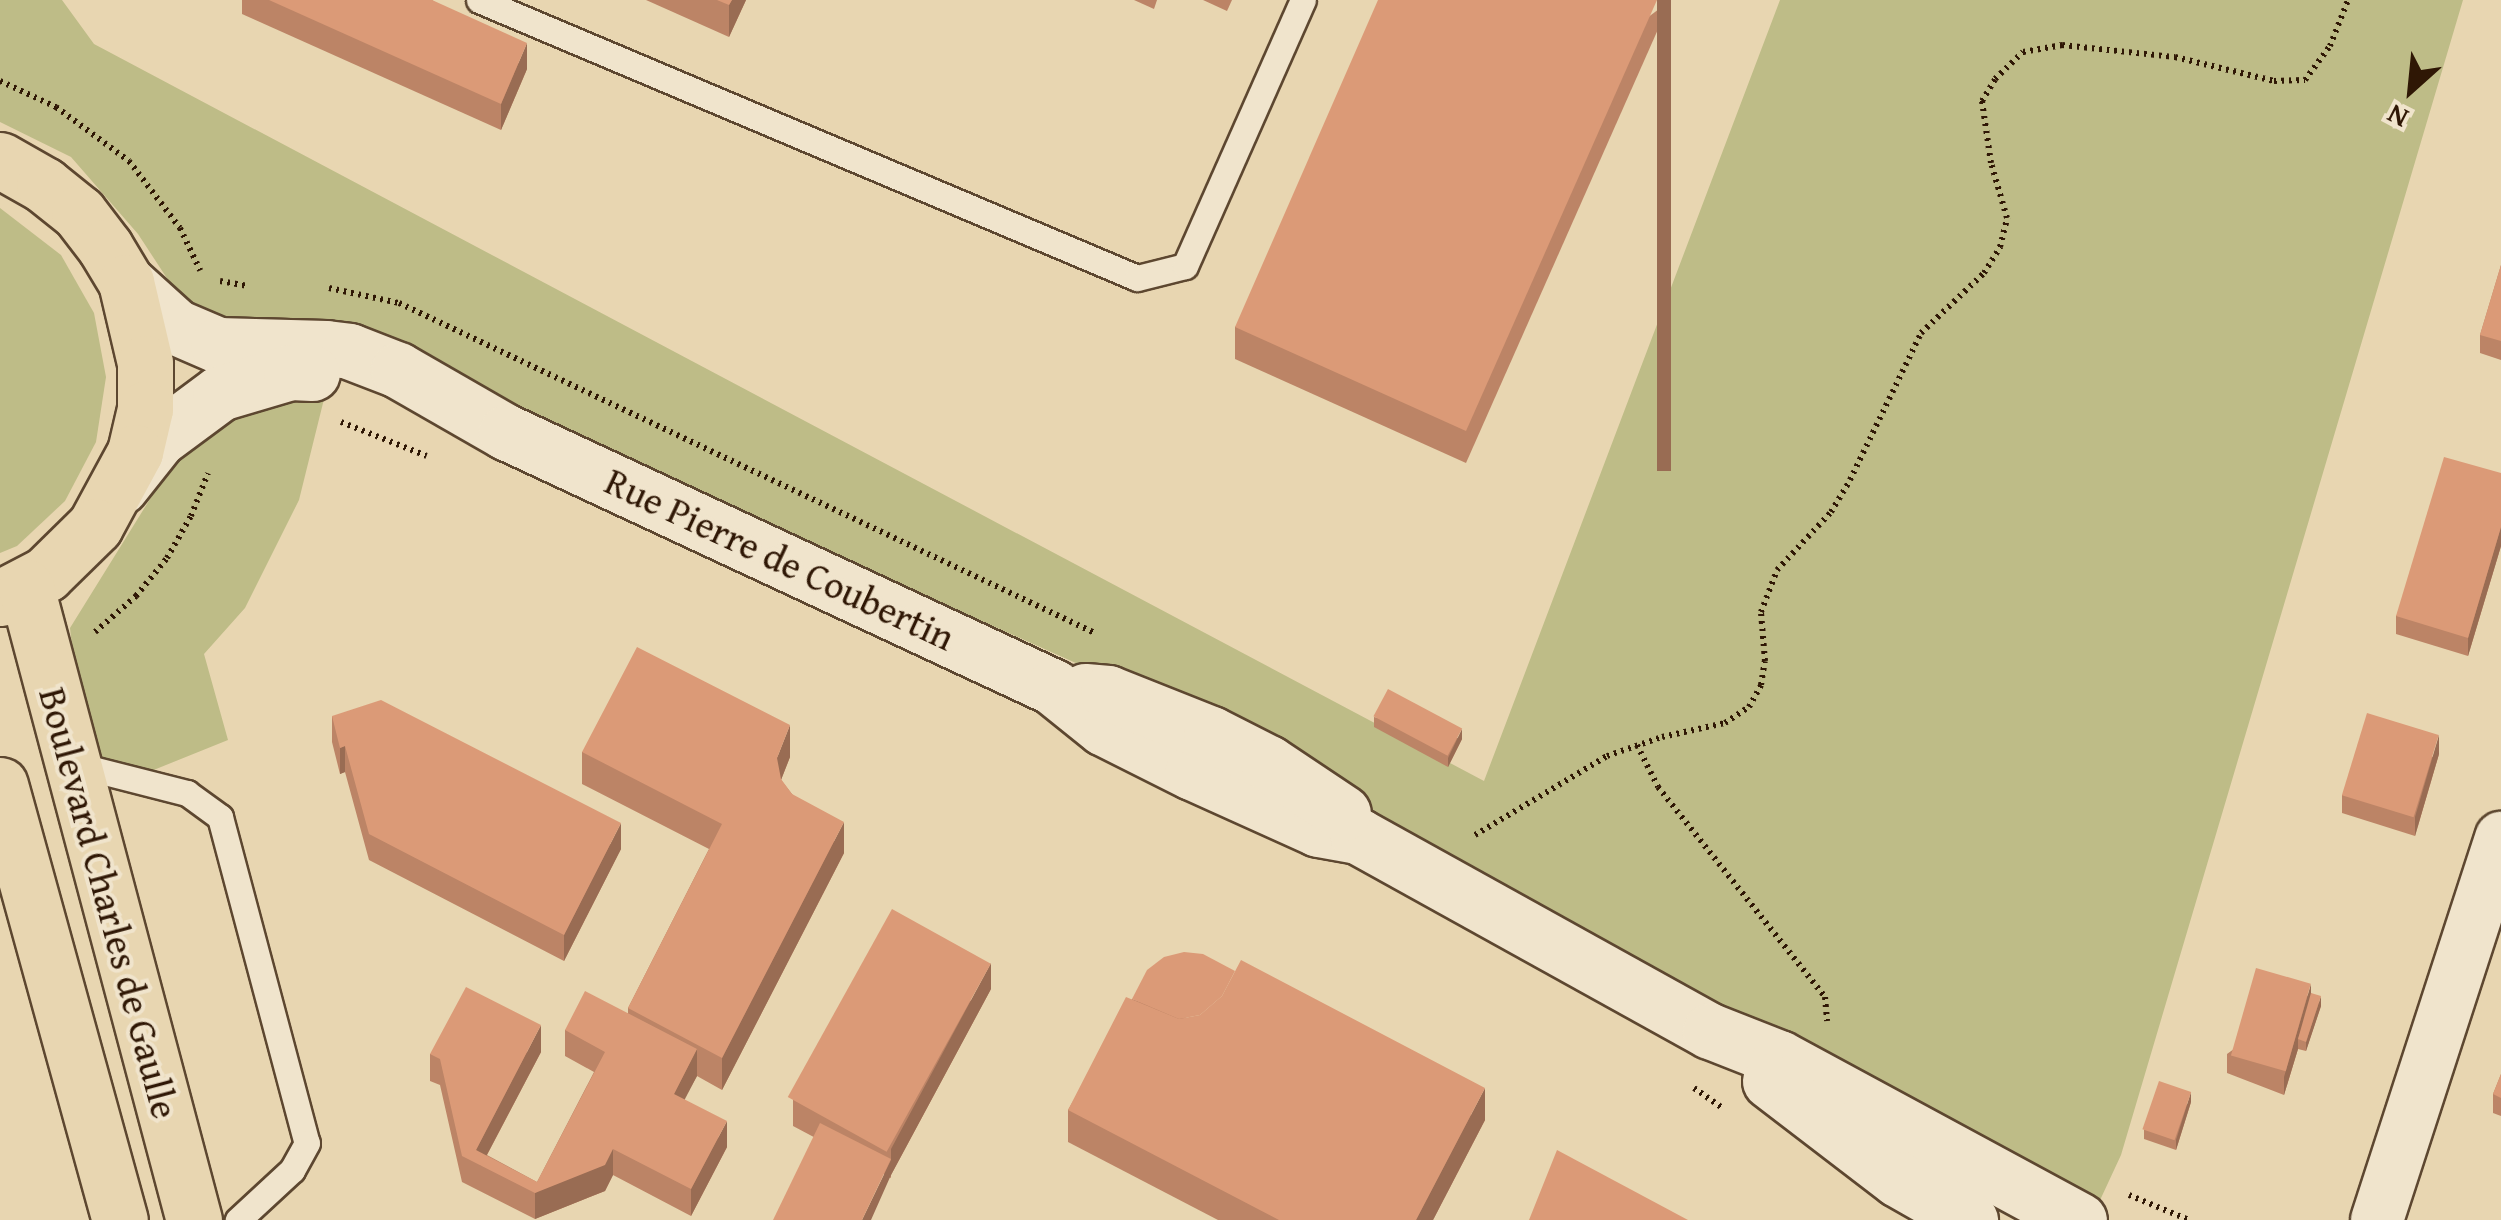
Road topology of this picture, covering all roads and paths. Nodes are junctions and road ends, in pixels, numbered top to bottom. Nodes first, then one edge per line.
1 (479, 0) edge
2 (1302, 0) edge
3 (2348, 0) edge
4 (0, 160) edge
5 (126, 282) junction
6 (506, 432) junction
7 (209, 470) dead end
8 (118, 490) junction
9 (13, 592) edge
10 (90, 636) dead end
11 (1636, 744) junction
12 (72, 764) junction
13 (0, 785) edge
14 (1474, 836) dead end
15 (2501, 838) edge
16 (1827, 1027) dead end
17 (1710, 1031) junction
18 (120, 1220) edge
19 (194, 1220) edge
20 (238, 1220) edge
21 (1970, 1220) edge
22 (2079, 1220) edge
23 (2377, 1220) edge

1 - 2 lane
3 - 11 path
4 - 5 main road
5 - 6 street, Rue Pierre de Coubertin
5 - 8 main road
6 - 8 street, Rue Pierre de Coubertin
6 - 17 street, Rue Pierre de Coubertin
7 - 10 path
8 - 9 main road
9 - 12 main road, Boulevard Charles de Gaulle
11 - 14 path
11 - 16 path
12 - 19 main road, Boulevard Charles de Gaulle
12 - 20 lane
13 - 18 main road, Boulevard Charles de Gaulle
15 - 23 street
17 - 21 street, Rue Pierre de Coubertin
17 - 22 street, Rue Pierre de Coubertin

